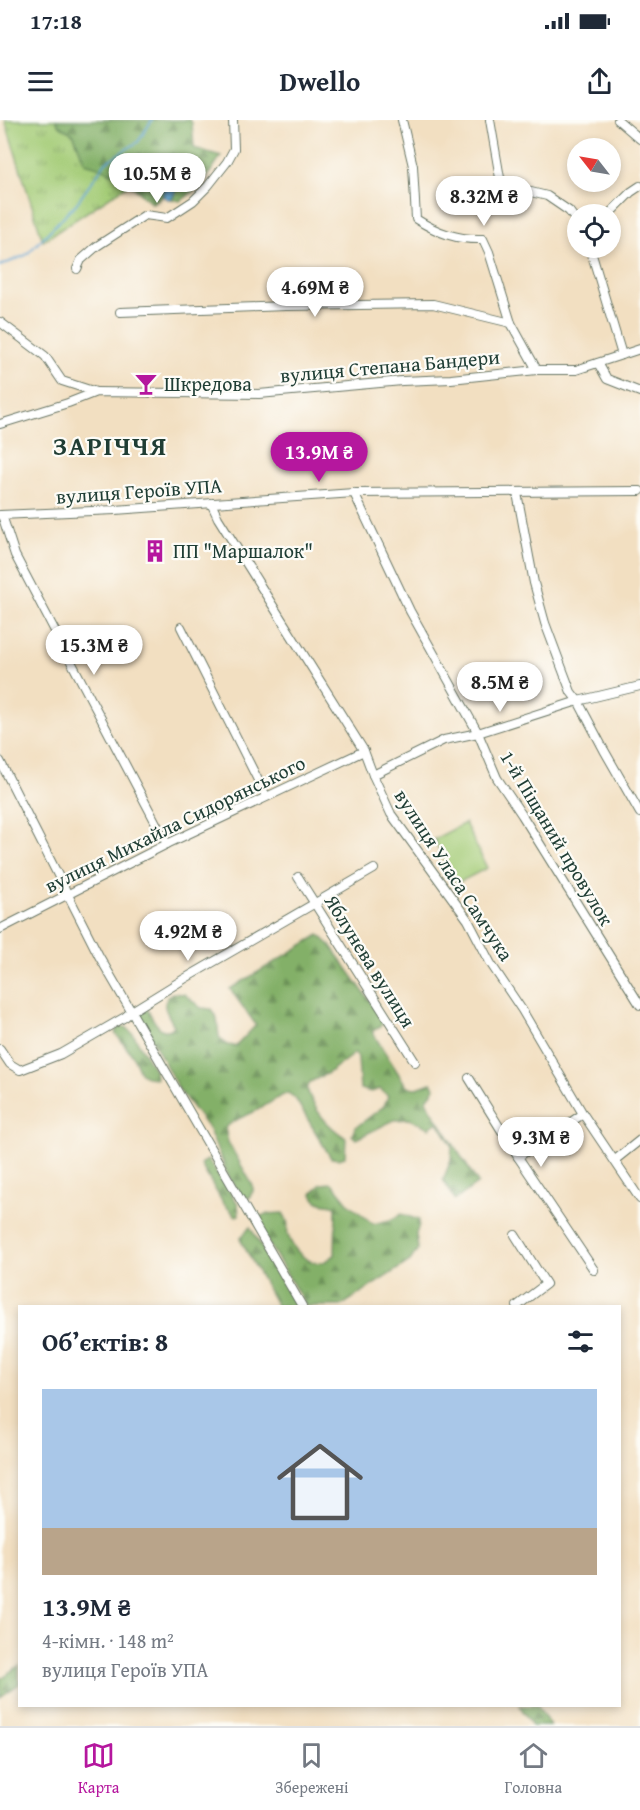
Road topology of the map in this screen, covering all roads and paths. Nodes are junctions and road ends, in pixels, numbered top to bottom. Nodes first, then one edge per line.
1 (233, 120) edge
2 (402, 120) edge
3 (490, 120) edge
4 (618, 120) edge
5 (640, 139) edge
6 (640, 186) edge
7 (619, 204) edge
8 (567, 210) edge
9 (593, 258) edge
10 (77, 269) dead end
11 (120, 312) dead end
12 (0, 322) edge
13 (511, 323) junction
14 (640, 349) edge
15 (622, 355) junction
16 (598, 363) junction
17 (537, 370) junction
18 (96, 392) junction
19 (640, 392) edge
20 (0, 424) edge
21 (640, 491) edge
22 (354, 493) junction
23 (517, 493) junction
24 (212, 503) junction
25 (1, 515) edge
26 (182, 627) dead end
27 (640, 686) edge
28 (578, 701) junction
29 (478, 733) junction
30 (364, 751) junction
31 (0, 761) edge
32 (373, 775) junction
33 (266, 796) junction
34 (640, 813) edge
35 (167, 844) junction
36 (374, 869) dead end
37 (298, 877) dead end
38 (67, 894) junction
39 (315, 904) junction
40 (0, 929) edge
41 (640, 1005) edge
42 (132, 1011) junction
43 (0, 1049) edge
44 (415, 1062) dead end
45 (468, 1078) dead end
46 (583, 1114) junction
47 (640, 1140) edge
48 (518, 1157) junction
49 (615, 1160) junction
50 (640, 1199) edge
51 (515, 1235) dead end
52 (594, 1270) dead end
53 (301, 1305) edge
54 (518, 1305) edge

1 - 10 street
2 - 13 street
3 - 8 street
4 - 5 street
6 - 7 street
9 - 15 street
11 - 13 street
12 - 18 street
13 - 17 street
14 - 15 street, вулиця Степана Бандери
15 - 16 street, вулиця Степана Бандери
16 - 17 street, вулиця Степана Бандери
16 - 19 street
17 - 18 street, вулиця Степана Бандери
18 - 20 street, вулиця Степана Бандери
21 - 23 street, вулиця Героїв УПА
22 - 23 street, вулиця Героїв УПА
22 - 24 street, вулиця Героїв УПА
22 - 29 street, 1-й Піщаний провулок
23 - 28 street
24 - 25 street, вулиця Героїв УПА
24 - 30 street, вулиця Уласа Самчука
25 - 35 street
26 - 33 street
27 - 28 street
28 - 29 street
28 - 34 street
29 - 32 street
29 - 41 street, 1-й Піщаний провулок
30 - 32 street, вулиця Уласа Самчука
30 - 33 street, вулиця Михайла Сидорянського
31 - 38 street
32 - 46 street, вулиця Уласа Самчука
33 - 35 street, вулиця Михайла Сидорянського
35 - 38 street, вулиця Михайла Сидорянського
36 - 39 street
37 - 39 street, Яблунева вулиця
38 - 40 street, вулиця Михайла Сидорянського
38 - 42 street
39 - 42 street
39 - 44 street, Яблунева вулиця
42 - 43 street
42 - 53 street
45 - 48 street
46 - 48 street
46 - 49 street, вулиця Уласа Самчука
47 - 49 street
48 - 52 street
49 - 50 street, вулиця Уласа Самчука
51 - 54 street

